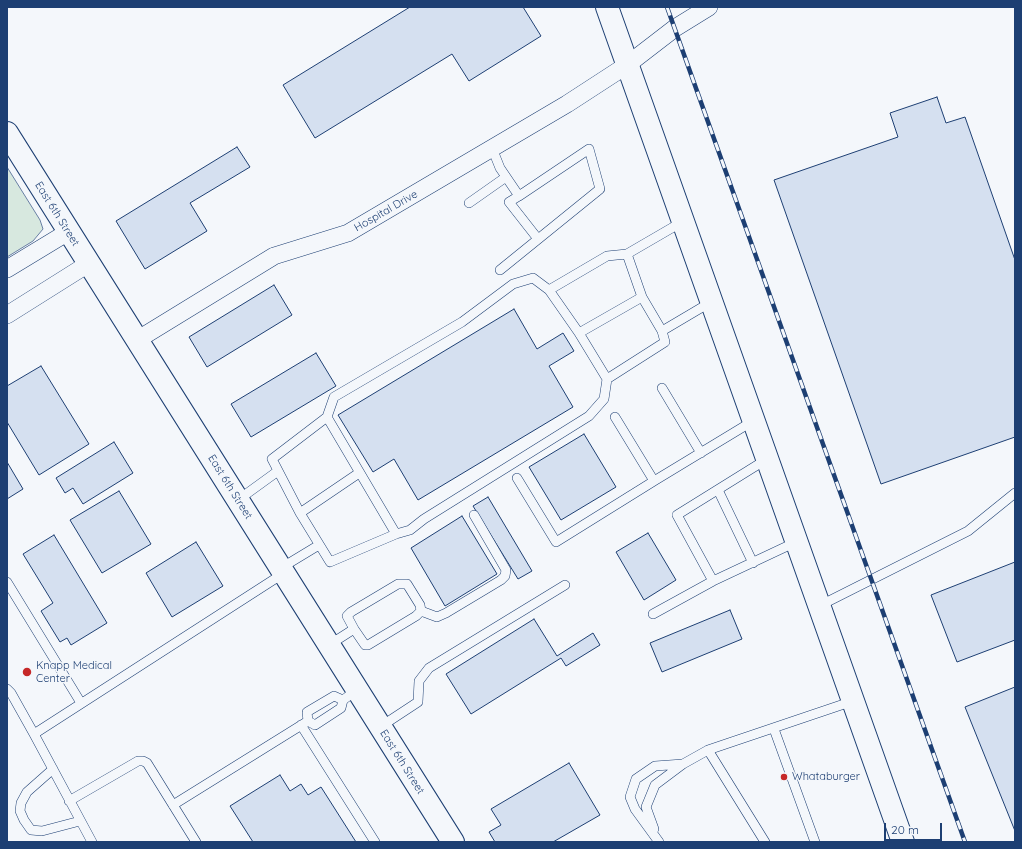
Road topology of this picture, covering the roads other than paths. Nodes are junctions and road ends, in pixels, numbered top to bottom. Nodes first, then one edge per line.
1 (607, 7) edge
2 (709, 7) edge
3 (627, 65) junction
4 (7, 133) edge
5 (492, 148) junction
6 (506, 177) junction
7 (519, 196) junction
8 (469, 203) dead end
9 (682, 222) junction
10 (68, 232) junction
11 (538, 239) junction
12 (627, 254) junction
13 (88, 264) junction
14 (7, 269) edge
15 (500, 270) dead end
16 (549, 290) junction
17 (642, 297) junction
18 (711, 302) junction
19 (7, 315) edge
20 (662, 331) junction
21 (579, 333) junction
22 (138, 340) junction
23 (607, 379) junction
24 (662, 388) dead end
25 (327, 417) junction
26 (615, 417) dead end
27 (753, 421) junction
28 (701, 453) junction
29 (767, 459) junction
30 (278, 471) junction
31 (359, 473) junction
32 (517, 478) dead end
33 (654, 481) junction
34 (718, 490) junction
35 (1015, 493) edge
36 (238, 500) junction
37 (300, 513) junction
38 (474, 515) dead end
39 (396, 534) junction
40 (796, 542) junction
41 (319, 545) junction
42 (753, 563) junction
43 (282, 570) junction
44 (713, 581) junction
45 (7, 582) edge
46 (564, 585) dead end
47 (819, 606) junction
48 (421, 611) junction
49 (653, 614) dead end
50 (354, 629) junction
51 (329, 645) junction
52 (7, 690) edge
53 (350, 695) junction
54 (853, 701) junction
55 (81, 703) junction
56 (305, 723) junction
57 (380, 726) junction
58 (774, 729) junction
59 (34, 734) junction
60 (708, 750) junction
61 (683, 764) junction
62 (53, 769) junction
63 (70, 801) junction
64 (173, 805) junction
65 (80, 821) junction
66 (658, 840) edge
67 (449, 841) edge
68 (92, 842) edge
69 (196, 842) edge
70 (375, 842) edge
71 (765, 842) edge
72 (815, 842) edge
73 (903, 842) edge

1 - 3 main road
2 - 3 street, Hospital Drive
3 - 5 street, Hospital Drive
3 - 9 main road
4 - 10 main road, East 6th Street
5 - 6 lane
5 - 22 street, Hospital Drive
6 - 7 lane
6 - 8 lane
7 - 11 lane
7 - 11 lane
9 - 12 lane
9 - 18 main road
10 - 13 main road, East 6th Street
10 - 14 street
11 - 15 lane
12 - 16 lane
12 - 17 lane
13 - 19 street
13 - 22 main road, East 6th Street
16 - 21 lane
16 - 25 lane
17 - 20 lane
17 - 21 lane
18 - 20 lane
18 - 27 main road
20 - 23 lane
21 - 23 lane
22 - 36 main road, East 6th Street
23 - 39 lane
24 - 28 lane
25 - 30 lane
25 - 31 lane
26 - 33 lane
27 - 28 lane
27 - 29 main road
28 - 33 lane
29 - 34 lane
29 - 40 main road
30 - 36 lane
30 - 37 lane
31 - 37 lane
31 - 39 lane
32 - 33 lane
34 - 42 lane
34 - 44 lane
35 - 47 lane
36 - 43 main road, East 6th Street
37 - 41 lane
38 - 48 lane
39 - 41 lane
40 - 42 lane
40 - 47 main road
41 - 43 lane
42 - 44 lane
43 - 51 main road, East 6th Street
43 - 55 lane
44 - 49 lane
45 - 55 lane
46 - 57 lane
47 - 54 main road
48 - 50 lane
48 - 50 lane
50 - 51 lane
51 - 53 main road, East 6th Street
52 - 59 lane
53 - 56 lane
53 - 56 lane
53 - 57 main road, East 6th Street
54 - 58 lane
54 - 73 main road
55 - 59 lane
56 - 64 lane
56 - 70 lane
57 - 67 main road, East 6th Street
58 - 60 lane
58 - 72 lane
59 - 62 lane
60 - 61 lane
60 - 71 lane
61 - 66 lane
61 - 66 lane
62 - 63 lane
62 - 65 lane
63 - 64 lane
63 - 65 lane
64 - 69 lane
65 - 68 lane

